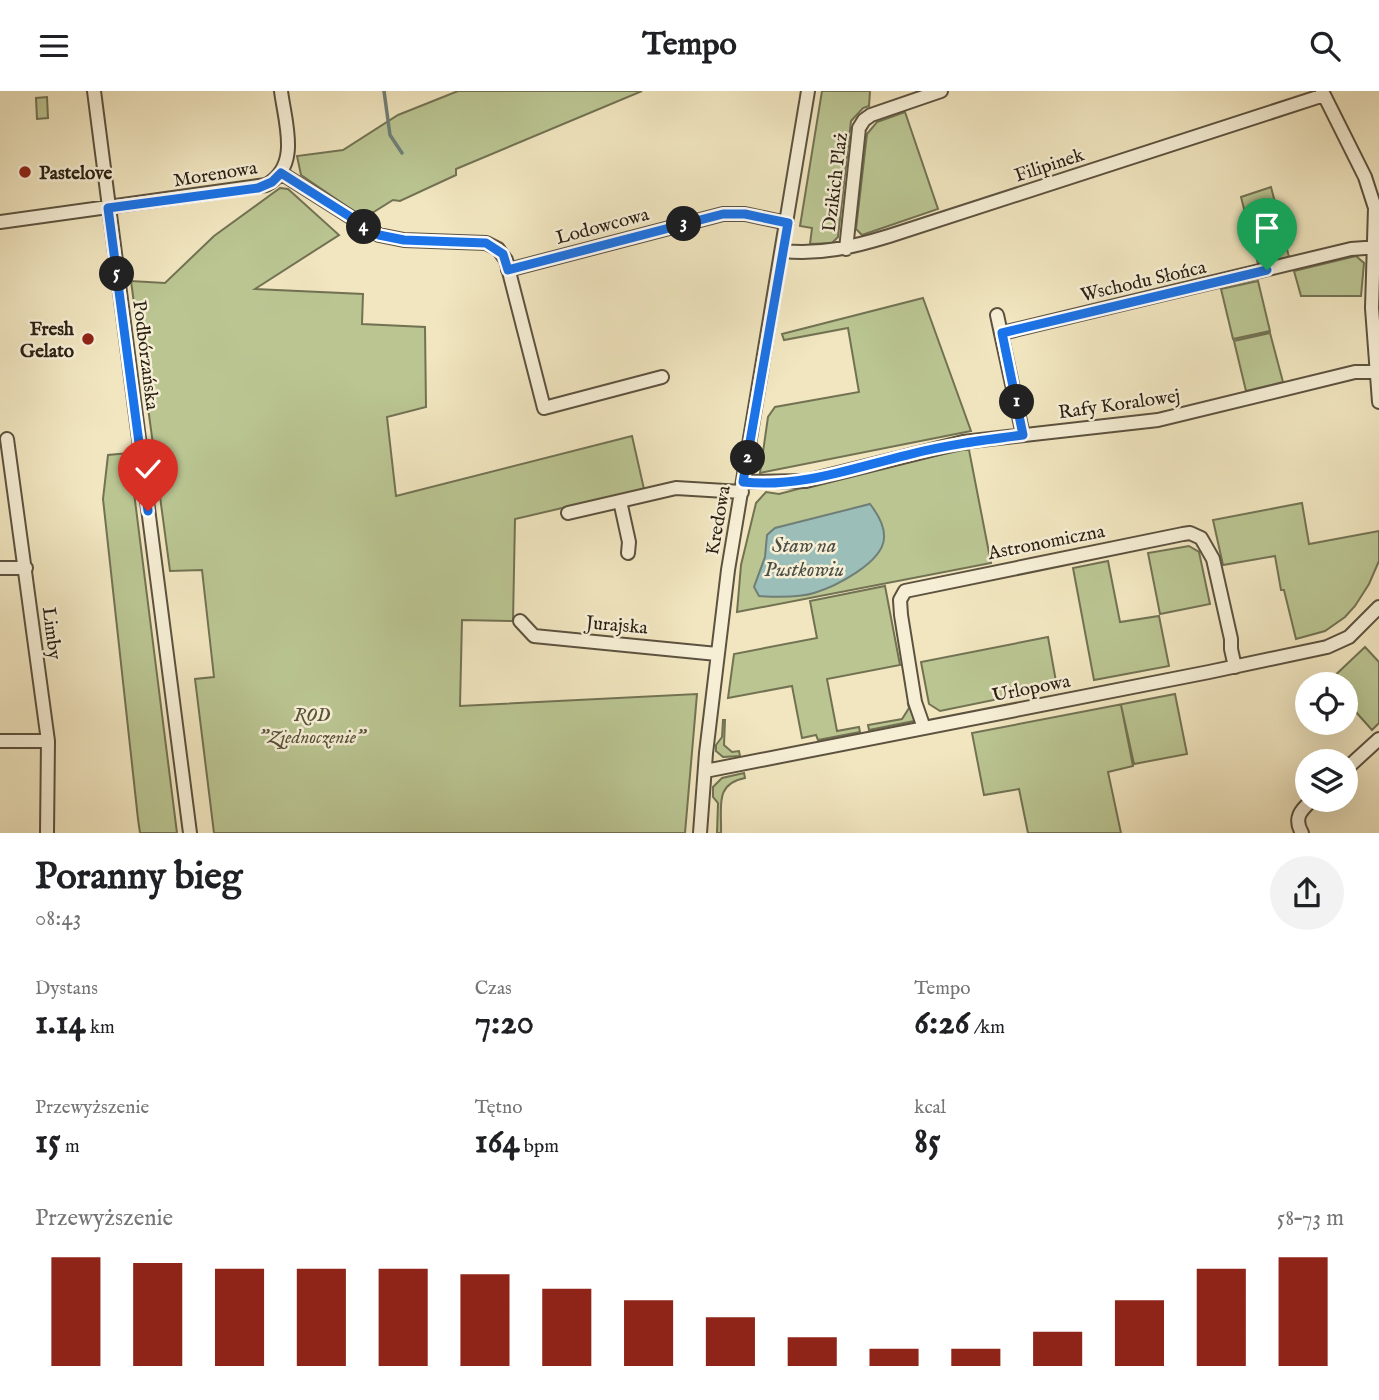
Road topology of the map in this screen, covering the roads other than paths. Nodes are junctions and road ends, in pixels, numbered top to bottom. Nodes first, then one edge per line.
1 (94, 91) edge
2 (281, 91) edge
3 (808, 91) edge
4 (941, 91) edge
5 (1323, 93) edge
6 (281, 173) junction
7 (108, 208) junction
8 (0, 222) edge
9 (788, 223) junction
10 (1377, 247) edge
11 (846, 249) junction
12 (783, 251) junction
13 (508, 270) junction
14 (997, 315) dead end
15 (1002, 333) junction
16 (1375, 372) junction
17 (662, 377) dead end
18 (1379, 402) edge
19 (1023, 435) junction
20 (7, 439) dead end
21 (742, 487) junction
22 (620, 501) junction
23 (568, 513) dead end
24 (628, 553) dead end
25 (0, 568) edge
26 (26, 568) junction
27 (1379, 607) edge
28 (520, 621) dead end
29 (717, 654) junction
30 (1235, 667) junction
31 (924, 728) junction
32 (1379, 739) edge
33 (0, 741) edge
34 (48, 741) junction
35 (1358, 758) edge
36 (705, 771) junction
37 (1300, 812) edge
38 (47, 833) edge
39 (190, 833) edge
40 (700, 833) edge
41 (1301, 833) edge

1 - 7 street, Podbórzańska
2 - 6 street, Morenowa
3 - 9 street, Kredowa
4 - 11 street, Dzikich Plaż
5 - 10 street
5 - 11 street, Filipinek
6 - 7 street, Morenowa
6 - 13 street
7 - 8 street, Morenowa
7 - 39 street, Podbórzańska
9 - 12 street, Kredowa
9 - 13 street, Lodowcowa
10 - 15 street, Wschodu Słońca
10 - 16 street
11 - 12 street, Filipinek
12 - 21 street, Kredowa
13 - 17 street
14 - 15 street
15 - 19 street
16 - 18 street
16 - 19 street, Rafy Koralowej
19 - 21 street, Rafy Koralowej
20 - 26 street, Limby
21 - 22 street
21 - 29 street, Kredowa
22 - 23 street
22 - 24 street
25 - 26 street
26 - 34 street, Limby
27 - 30 street, Urlopowa
28 - 29 street, Jurajska
29 - 36 street, Kredowa
30 - 31 street, Urlopowa
30 - 31 street, Astronomiczna
31 - 36 street, Urlopowa
32 - 35 street
33 - 34 street
34 - 38 street, Limby
36 - 40 street, Kredowa
37 - 41 street

